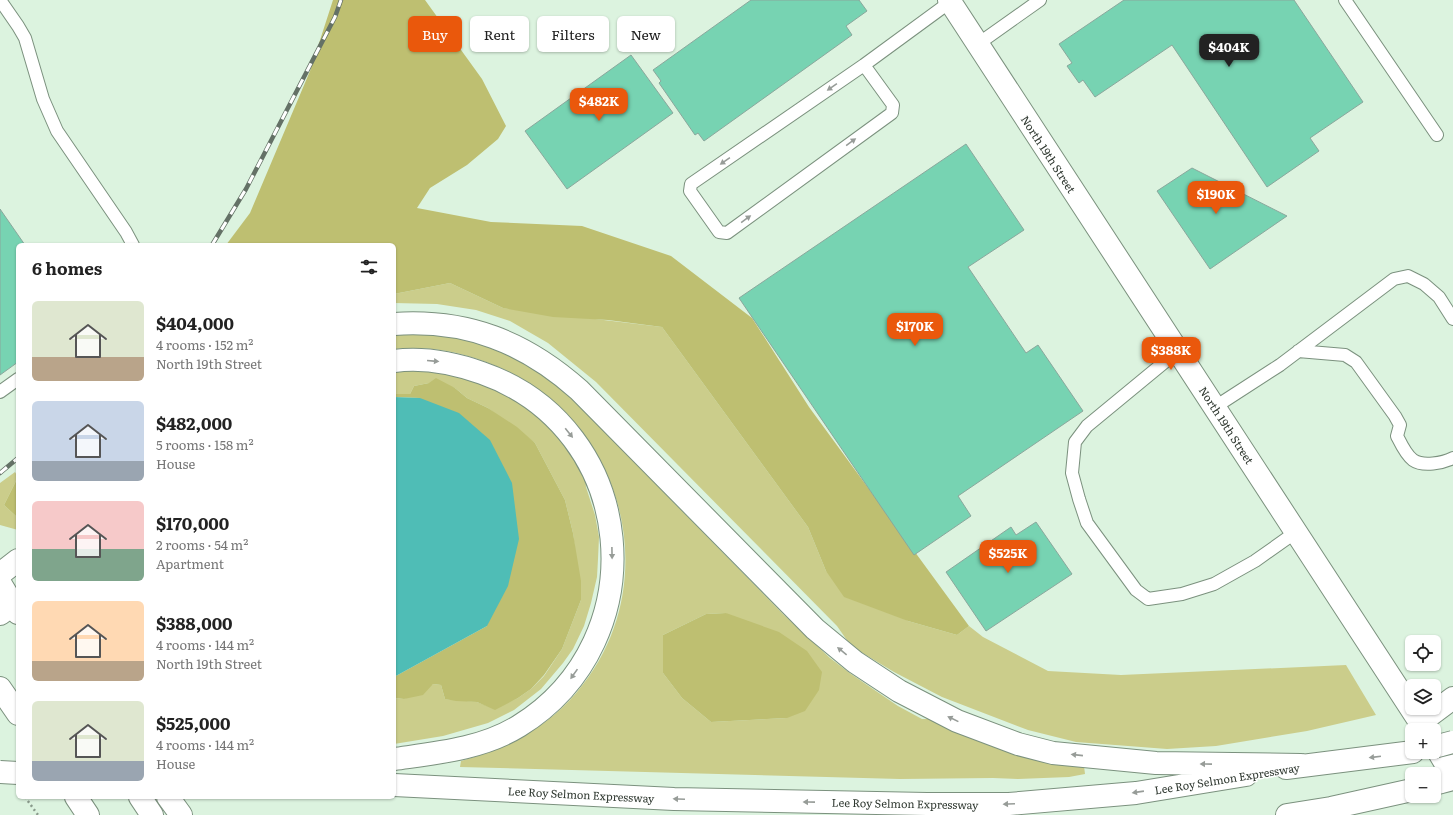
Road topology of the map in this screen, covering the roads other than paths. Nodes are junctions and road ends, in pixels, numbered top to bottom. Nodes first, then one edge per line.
1 (0, 0) edge
2 (1040, 0) edge
3 (1345, 0) edge
4 (951, 1) edge
5 (978, 44) junction
6 (864, 65) junction
7 (1437, 135) dead end
8 (132, 243) edge
9 (1453, 319) edge
10 (396, 324) edge
11 (1178, 351) junction
12 (1298, 351) junction
13 (396, 361) edge
14 (16, 380) edge
15 (0, 392) edge
16 (1215, 407) junction
17 (1453, 458) edge
18 (1296, 532) junction
19 (16, 562) edge
20 (0, 574) edge
21 (0, 583) edge
22 (12, 608) edge
23 (0, 688) edge
24 (1453, 698) edge
25 (16, 711) edge
26 (1421, 723) edge
27 (1426, 723) edge
28 (1453, 742) edge
29 (1441, 744) edge
30 (1405, 753) edge
31 (1441, 756) edge
32 (396, 759) edge
33 (1301, 765) junction
34 (0, 772) edge
35 (16, 773) edge
36 (1453, 776) edge
37 (1453, 779) edge
38 (1441, 782) edge
39 (396, 785) edge
40 (1405, 792) edge
41 (77, 799) edge
42 (141, 799) edge
43 (169, 799) edge
44 (88, 815) edge
45 (152, 815) edge
46 (181, 815) edge
47 (1287, 815) edge

1 - 8 lane
2 - 5 lane
3 - 7 lane
4 - 5 main road, North 19th Street
4 - 6 lane
5 - 11 main road, North 19th Street
6 -> 6 lane
9 - 12 lane
33 -> 10 main road
11 - 16 main road, North 19th Street
11 - 18 lane
12 - 16 lane
12 - 17 lane
13 -> 32 main road
14 - 15 lane
16 - 18 main road, North 19th Street
18 - 26 main road, North 19th Street
19 - 20 main road
21 - 22 main road
23 - 25 main road
24 - 27 main road
28 - 29 main road, bridge
30 -> 33 main road, Lee Roy Selmon Expressway
31 - 36 main road
33 -> 39 main road, Lee Roy Selmon Expressway
34 - 35 main road, bridge
37 - 38 main road
40 - 47 main road
41 - 44 main road
42 - 45 main road
43 - 46 main road

